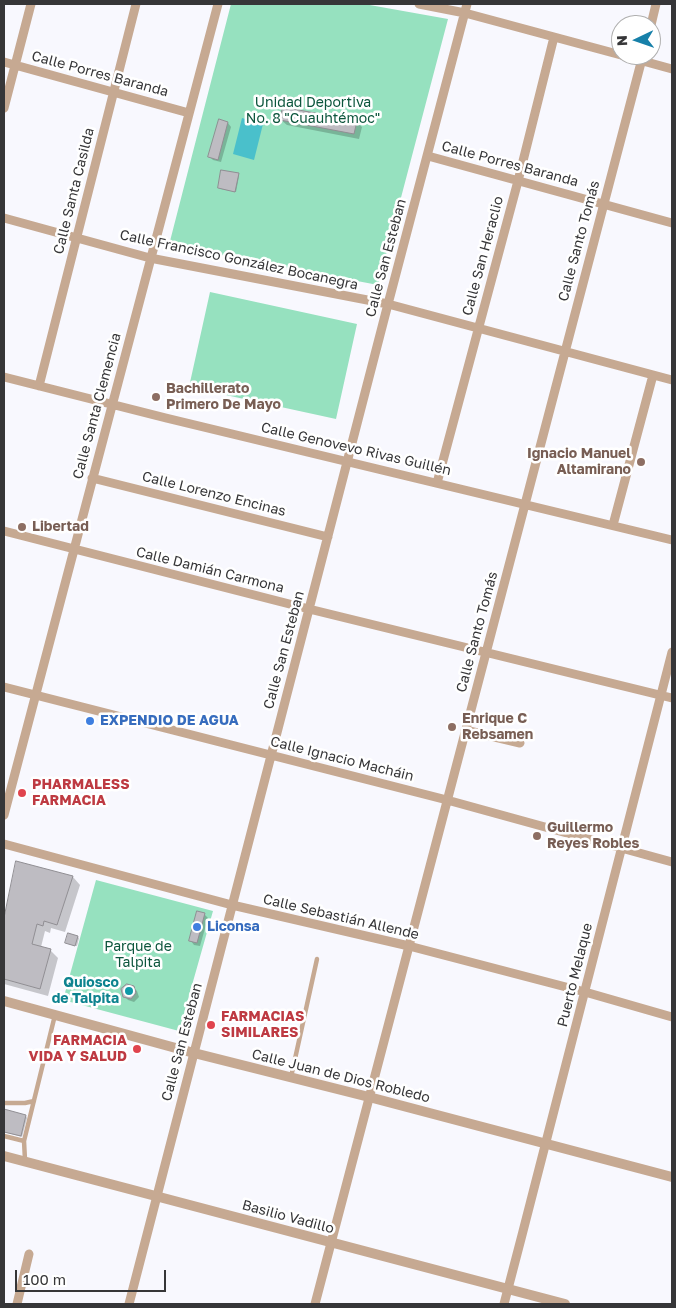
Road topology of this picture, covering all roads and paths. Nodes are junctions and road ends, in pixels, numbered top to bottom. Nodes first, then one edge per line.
1 (31, 4) edge
2 (136, 4) edge
3 (218, 4) edge
4 (419, 4) edge
5 (466, 8) edge
6 (554, 37) junction
7 (611, 52) edge
8 (4, 62) edge
9 (640, 65) edge
10 (15, 66) junction
11 (113, 93) junction
12 (4, 108) edge
13 (188, 113) junction
14 (428, 156) junction
15 (518, 181) junction
16 (603, 204) junction
17 (4, 218) edge
18 (672, 223) edge
19 (76, 238) junction
20 (150, 258) junction
21 (388, 304) junction
22 (478, 327) junction
23 (565, 351) junction
24 (653, 375) junction
25 (4, 377) edge
26 (672, 380) edge
27 (39, 386) junction
28 (112, 405) junction
29 (348, 462) junction
30 (92, 478) junction
31 (437, 483) junction
32 (525, 504) junction
33 (613, 525) junction
34 (4, 531) edge
35 (328, 537) junction
36 (672, 540) edge
37 (73, 550) junction
38 (309, 609) junction
39 (672, 652) edge
40 (485, 653) junction
41 (4, 687) edge
42 (660, 695) junction
43 (36, 696) junction
44 (672, 698) edge
45 (465, 730) junction
46 (520, 743) dead end
47 (271, 754) junction
48 (447, 800) junction
49 (4, 815) edge
50 (4, 844) edge
51 (620, 849) junction
52 (672, 862) edge
53 (232, 905) junction
54 (408, 946) junction
55 (317, 959) dead end
56 (585, 992) junction
57 (4, 1001) edge
58 (55, 1015) junction
59 (672, 1017) edge
60 (194, 1053) junction
61 (291, 1077) junction
62 (369, 1097) junction
63 (34, 1101) junction
64 (4, 1103) edge
65 (4, 1136) edge
66 (24, 1141) junction
67 (546, 1144) junction
68 (4, 1156) edge
69 (25, 1161) junction
70 (672, 1177) edge
71 (157, 1196) junction
72 (331, 1242) junction
73 (29, 1254) dead end
74 (508, 1289) junction
75 (17, 1304) edge
76 (129, 1304) edge
77 (315, 1304) edge
78 (504, 1304) edge
79 (566, 1304) edge

1 - 10 street
2 - 11 street, Calle Santa Casilda
3 - 13 street, Calle Santa Clemencia
4 - 5 street
5 - 6 street
5 - 14 street, Calle San Esteban
6 - 7 street
6 - 15 street, Calle San Heraclio
8 - 10 street, Calle Porres Baranda
9 - 16 street, Calle Santo Tomás
10 - 11 street, Calle Porres Baranda
10 - 12 street
11 - 13 street, Calle Porres Baranda
11 - 19 street, Calle Santa Casilda
13 - 20 street, Calle Santa Clemencia
14 - 15 street, Calle Porres Baranda
14 - 21 street, Calle San Esteban
15 - 16 street, Calle Porres Baranda
15 - 22 street, Calle San Heraclio
16 - 18 street, Calle Porres Baranda
16 - 23 street, Calle Santo Tomás
17 - 19 street, Calle Francisco González Bocanegra
19 - 20 street, Calle Francisco González Bocanegra
19 - 27 street, Calle Santa Casilda
20 - 21 street, Calle Francisco González Bocanegra
20 - 28 street, Calle Santa Clemencia
21 - 22 street, Calle Francisco González Bocanegra
21 - 29 street, Calle San Esteban
22 - 23 street, Calle Francisco González Bocanegra
22 - 31 street, Calle San Heraclio
23 - 24 street, Calle Francisco González Bocanegra
23 - 32 street, Calle Santo Tomás
24 - 26 street, Calle Francisco González Bocanegra
24 - 33 street
25 - 27 street, Calle Genovevo Rivas Guillén
27 - 28 street, Calle Genovevo Rivas Guillén
28 - 29 street, Calle Genovevo Rivas Guillén
28 - 30 street, Calle Santa Clemencia
29 - 31 street, Calle Genovevo Rivas Guillén
29 - 35 street, Calle San Esteban
30 - 35 street, Calle Lorenzo Encinas
30 - 37 street, Calle Santa Clemencia
31 - 32 street, Calle Genovevo Rivas Guillén
32 - 33 street, Calle Genovevo Rivas Guillén
32 - 40 street, Calle Santo Tomás
33 - 36 street, Calle Genovevo Rivas Guillén
34 - 37 street, Calle Damián Carmona
35 - 38 street, Calle San Esteban
37 - 38 street, Calle Damián Carmona
37 - 43 street, Calle Santa Clemencia
38 - 40 street, Calle Damián Carmona
38 - 47 street, Calle San Esteban
39 - 42 street, Puerto Melaque
40 - 42 street, Calle Damián Carmona
40 - 45 street, Calle Santo Tomás
41 - 43 street, Calle Ignacio Macháin
42 - 44 street, Calle Damián Carmona
42 - 51 street, Puerto Melaque
43 - 47 street, Calle Ignacio Macháin
43 - 49 street, Calle Santa Clemencia
45 - 46 street
45 - 48 street, Calle Santo Tomás
47 - 48 street, Calle Ignacio Macháin
47 - 53 street, Calle San Esteban
48 - 51 street, Calle Ignacio Macháin
48 - 54 street, Calle Santo Tomás
50 - 53 street, Calle Sebastián Allende
51 - 52 street, Calle Ignacio Macháin
51 - 56 street, Puerto Melaque
53 - 54 street, Calle Sebastián Allende
53 - 60 street, Calle San Esteban
54 - 56 street, Calle Sebastián Allende
54 - 62 street, Calle Santo Tomás
55 - 61 lane
56 - 59 street, Calle Sebastián Allende
56 - 67 street, Puerto Melaque
57 - 58 street, Calle Juan de Dios Robledo
58 - 60 street, Calle Juan de Dios Robledo
58 - 63 lane
60 - 61 street, Calle Juan de Dios Robledo
60 - 71 street, Calle San Esteban
61 - 62 street, Calle Juan de Dios Robledo
62 - 67 street, Calle Juan de Dios Robledo
62 - 72 street, Calle Santo Tomás
63 - 64 lane
63 - 66 lane
65 - 66 lane
66 - 69 lane
67 - 70 street, Calle Juan de Dios Robledo
67 - 74 street, Puerto Melaque
68 - 69 street, Basilio Vadillo
69 - 71 street, Basilio Vadillo
71 - 72 street, Basilio Vadillo
71 - 76 street, Calle San Esteban
72 - 74 street, Basilio Vadillo
72 - 77 street, Calle Santo Tomás
73 - 75 street
74 - 78 street, Puerto Melaque
74 - 79 street, Basilio Vadillo

